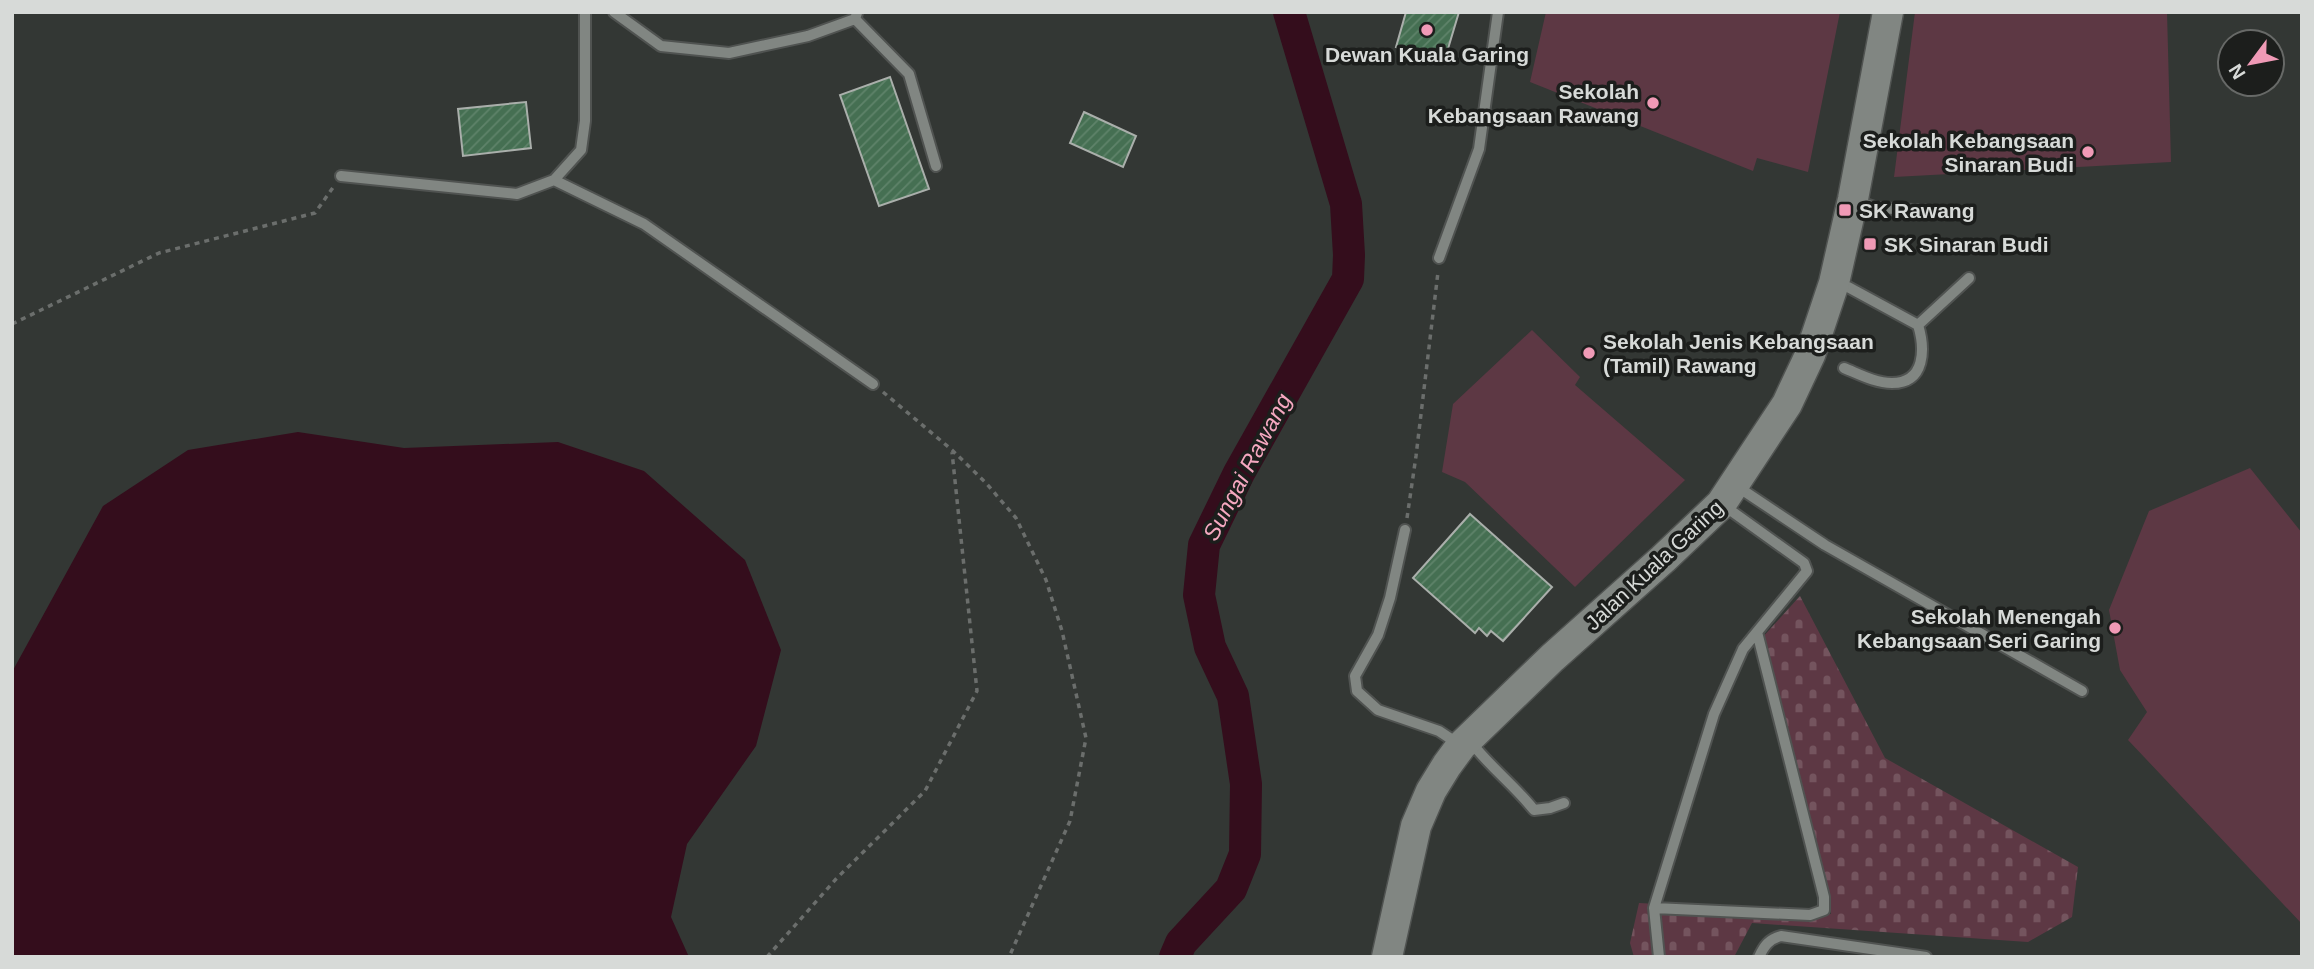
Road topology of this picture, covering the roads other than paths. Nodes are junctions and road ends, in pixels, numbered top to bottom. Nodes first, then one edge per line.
1 (585, 12) edge
2 (614, 12) edge
3 (1498, 12) edge
4 (1888, 12) edge
5 (856, 15) edge
6 (936, 166) dead end
7 (341, 176) road end
8 (554, 180) junction
9 (1853, 200) junction
10 (1950, 212) dead end
11 (1439, 258) road end
12 (1969, 278) dead end
13 (1834, 283) junction
14 (1918, 324) junction
15 (1844, 368) dead end
16 (873, 384) road end
17 (1728, 495) junction
18 (1405, 530) road end
19 (1757, 632) junction
20 (2082, 691) dead end
21 (1465, 742) junction
22 (1564, 803) dead end
23 (1654, 908) junction
24 (1387, 957) edge
25 (1660, 957) edge
26 (1759, 957) edge
27 (1926, 957) edge

1 - 8 lane
2 - 5 lane
3 - 11 lane
4 - 9 street, Jalan Kuala Garing
5 - 6 lane
7 - 8 lane
8 - 16 lane
9 - 10 lane
9 - 13 street, Jalan Kuala Garing
12 - 14 lane
13 - 14 lane
13 - 17 street, Jalan Kuala Garing
14 - 15 lane
17 - 19 lane
17 - 20 lane
17 - 21 street, Jalan Kuala Garing
18 - 21 lane
19 - 23 lane
19 - 23 lane
21 - 22 lane
21 - 24 street, Jalan Kuala Garing
23 - 25 lane
26 - 27 lane

